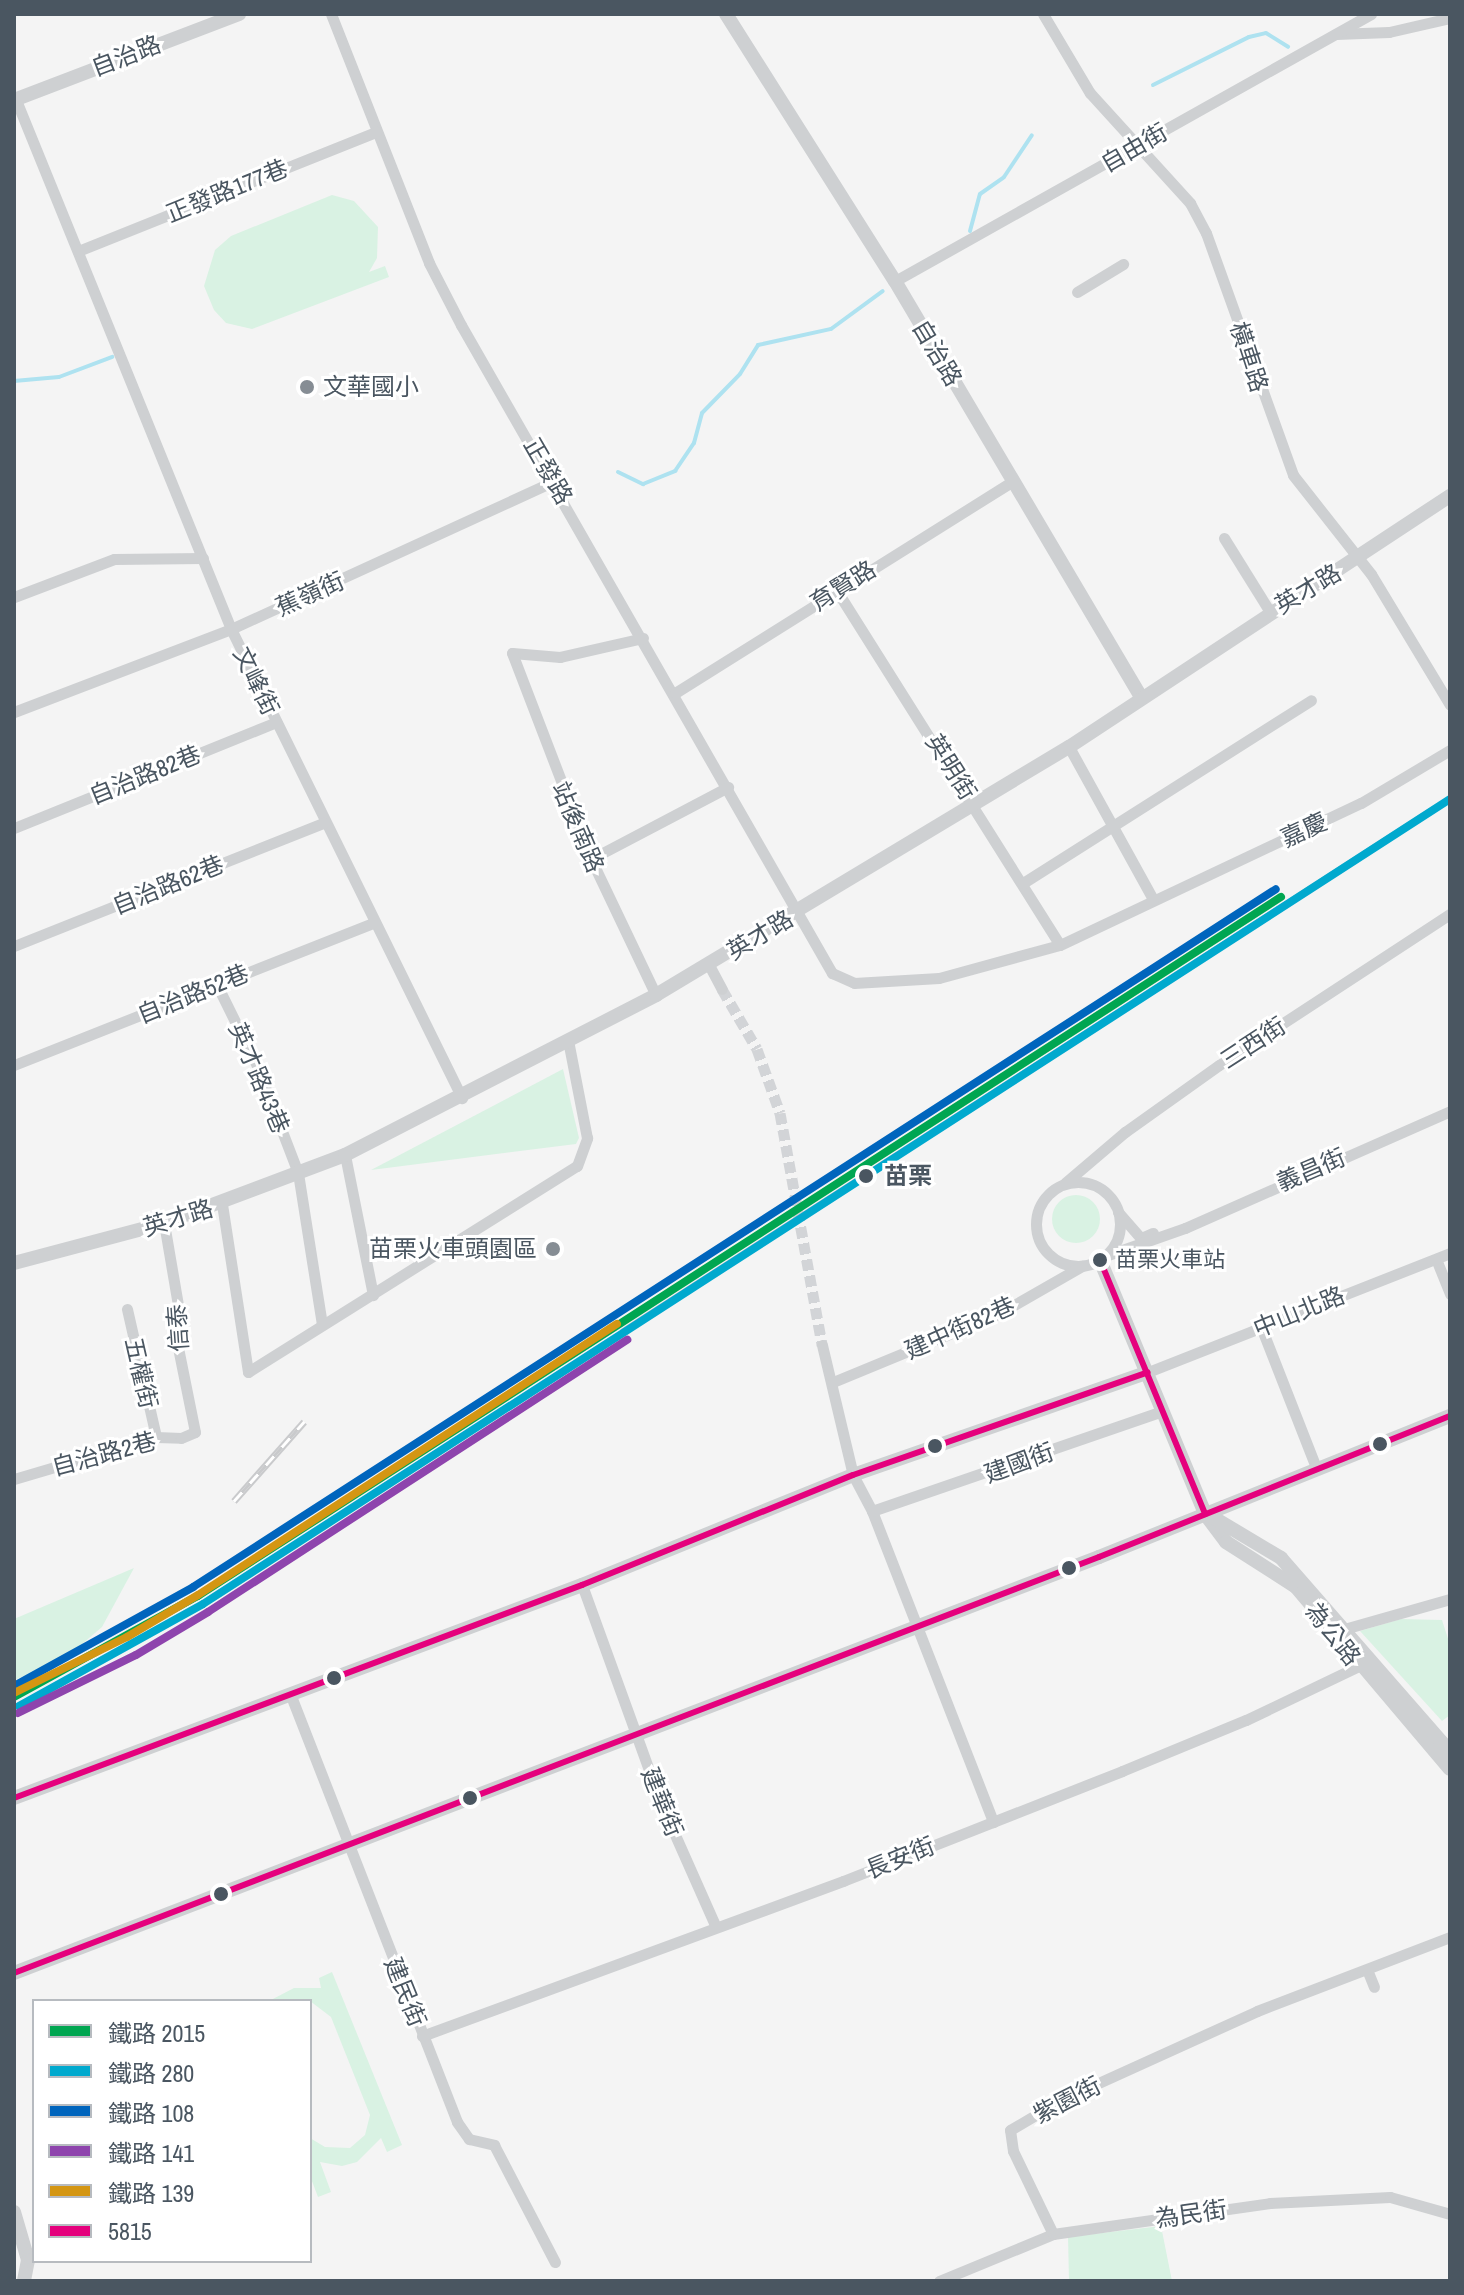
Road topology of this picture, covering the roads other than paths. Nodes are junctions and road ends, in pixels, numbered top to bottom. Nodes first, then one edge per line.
1 (239, 14) edge
2 (331, 14) edge
3 (726, 14) edge
4 (1043, 14) edge
5 (1371, 14) edge
6 (1450, 18) edge
7 (1334, 34) junction
8 (15, 100) edge
9 (376, 132) junction
10 (1136, 146) junction
11 (78, 251) junction
12 (1123, 264) dead end
13 (896, 282) junction
14 (1077, 292) dead end
15 (555, 481) junction
16 (1013, 481) junction
17 (1450, 496) edge
18 (1224, 538) dead end
19 (1359, 557) junction
20 (203, 558) junction
21 (837, 591) junction
22 (14, 597) edge
23 (1270, 612) junction
24 (231, 629) junction
25 (643, 638) junction
26 (675, 693) junction
27 (1141, 697) junction
28 (1311, 700) dead end
29 (1450, 705) edge
30 (14, 712) edge
31 (276, 722) junction
32 (1069, 747) junction
33 (1450, 750) edge
34 (728, 787) junction
35 (974, 803) junction
36 (323, 823) junction
37 (14, 828) edge
38 (1114, 829) junction
39 (591, 859) junction
40 (1023, 883) junction
41 (1153, 899) junction
42 (800, 912) junction
43 (1450, 914) edge
44 (372, 923) junction
45 (1060, 945) junction
46 (14, 946) edge
47 (709, 965) junction
48 (217, 985) junction
49 (722, 989) tunnel mouth
50 (656, 995) junction
51 (568, 1040) junction
52 (14, 1065) edge
53 (462, 1098) junction
54 (1450, 1111) edge
55 (345, 1155) junction
56 (298, 1173) junction
57 (1065, 1183) junction
58 (222, 1204) junction
59 (1118, 1211) junction
60 (164, 1223) junction
61 (1173, 1231) junction
62 (1450, 1253) edge
63 (1102, 1258) junction
64 (1436, 1259) junction
65 (14, 1263) edge
66 (1082, 1266) junction
67 (1450, 1294) edge
68 (373, 1295) junction
69 (127, 1309) dead end
70 (322, 1324) junction
71 (1261, 1327) junction
72 (822, 1345) tunnel mouth
73 (1148, 1372) junction
74 (833, 1382) junction
75 (1163, 1411) junction
76 (1450, 1416) edge
77 (195, 1432) joint
78 (156, 1437) junction
79 (1316, 1467) junction
80 (853, 1475) junction
81 (14, 1479) edge
82 (872, 1511) junction
83 (1205, 1514) junction
84 (582, 1585) junction
85 (1450, 1599) edge
86 (914, 1625) junction
87 (1338, 1630) junction
88 (1364, 1665) junction
89 (291, 1696) junction
90 (635, 1734) junction
91 (1450, 1752) edge
92 (1450, 1769) edge
93 (14, 1798) edge
94 (993, 1822) junction
95 (346, 1844) junction
96 (715, 1925) junction
97 (1450, 1937) edge
98 (1368, 1972) junction
99 (14, 1973) edge
100 (1374, 1987) dead end
101 (422, 2036) junction
102 (14, 2212) edge
103 (1450, 2214) edge
104 (1053, 2234) junction
105 (555, 2262) dead end
106 (24, 2281) edge
107 (939, 2281) edge

1 - 8 street, 自治路
2 - 9 street, 正發路
3 - 13 street, 自治路
4 - 10 street, 橫車路
5 - 7 street, 自由街
6 - 7 street
7 - 10 street, 自由街
8 - 11 street, 文峰街
9 - 11 street, 正發路177巷
9 - 15 street, 正發路
10 - 13 street, 自由街
10 - 19 street, 橫車路
11 - 20 street, 文峰街
12 - 14 street
13 - 16 street, 自治路
15 - 24 street, 蕉嶺街
15 - 25 street, 正發路
16 - 21 street, 育賢路
16 - 27 street, 自治路
17 - 19 street, 英才路
18 - 23 street
19 - 23 street, 英才路
19 - 29 street, 橫車路
20 - 22 street
20 - 24 street, 文峰街
21 - 26 street, 育賢路
21 - 35 street, 英明街
23 - 27 street, 英才路
24 - 30 street, 蕉嶺街
24 - 31 street, 文峰街
25 - 26 street, 正發路
25 - 39 street, 站後南路
26 - 34 street, 正發路
27 - 32 street, 英才路
28 - 38 street
31 - 36 street, 文峰街
31 - 37 street, 自治路82巷
32 - 35 street, 英才路
32 - 38 street
33 - 41 street, 嘉慶
34 - 39 street
34 - 42 street, 正發路
35 - 40 street, 英明街
35 - 42 street, 英才路
36 - 44 street, 文峰街
36 - 46 street, 自治路62巷
38 - 40 street
38 - 41 street
39 - 50 street, 站後南路
40 - 45 street, 英明街
41 - 45 street, 嘉慶
42 - 45 street, 正發路
42 - 47 street, 英才路
43 - 57 street, 三西街
44 - 48 street, 自治路52巷
44 - 53 street, 文峰街
47 - 49 street
47 - 50 street, 英才路
48 - 52 street, 自治路52巷
48 - 56 street, 英才路43巷
50 - 51 street, 英才路
51 - 53 street, 英才路
51 - 68 street
53 - 55 street, 英才路
54 - 61 street, 義昌街
55 - 56 street, 英才路
55 - 68 street
56 - 58 street, 英才路
56 - 70 street
57 - 59 street
57 - 66 street
58 - 60 street, 英才路
58 - 70 street
59 - 61 street
59 - 63 street
60 - 65 street, 英才路
60 - 77 street, 信泰
61 - 63 street, 義昌街
62 - 64 street, 中山北路
63 - 66 street
63 - 73 street
64 - 67 street
64 - 71 street, 中山北路
66 - 74 street, 建中街82巷
68 - 70 street
69 - 78 street, 五權街
71 - 73 street, 中山北路
71 - 79 street
72 - 74 street
73 - 75 street
73 - 80 street
74 - 80 street
75 - 82 street, 建國街
75 - 83 street
76 - 79 street
77 - 78 street, 自治路2巷
78 - 81 street, 自治路2巷
79 - 83 street
80 - 82 street
80 - 84 street
82 - 86 street
83 - 86 street
83 - 87 street, 為公路
84 - 89 street
84 - 90 street, 建華街
85 - 87 street
86 - 90 street
86 - 94 street
87 - 88 street, 為公路
88 - 91 street, 為公路
88 - 92 street, 為公路
88 - 94 street, 長安街
89 - 93 street
89 - 95 street, 建民街
90 - 95 street
90 - 96 street, 建華街
94 - 96 street, 長安街
95 - 99 street
95 - 101 street, 建民街
96 - 101 street, 長安街
97 - 98 street
98 - 100 street
98 - 104 street, 紫園街
101 - 105 street, 建民街
102 - 106 street
103 - 104 street, 為民街
104 - 107 street, 為民街

